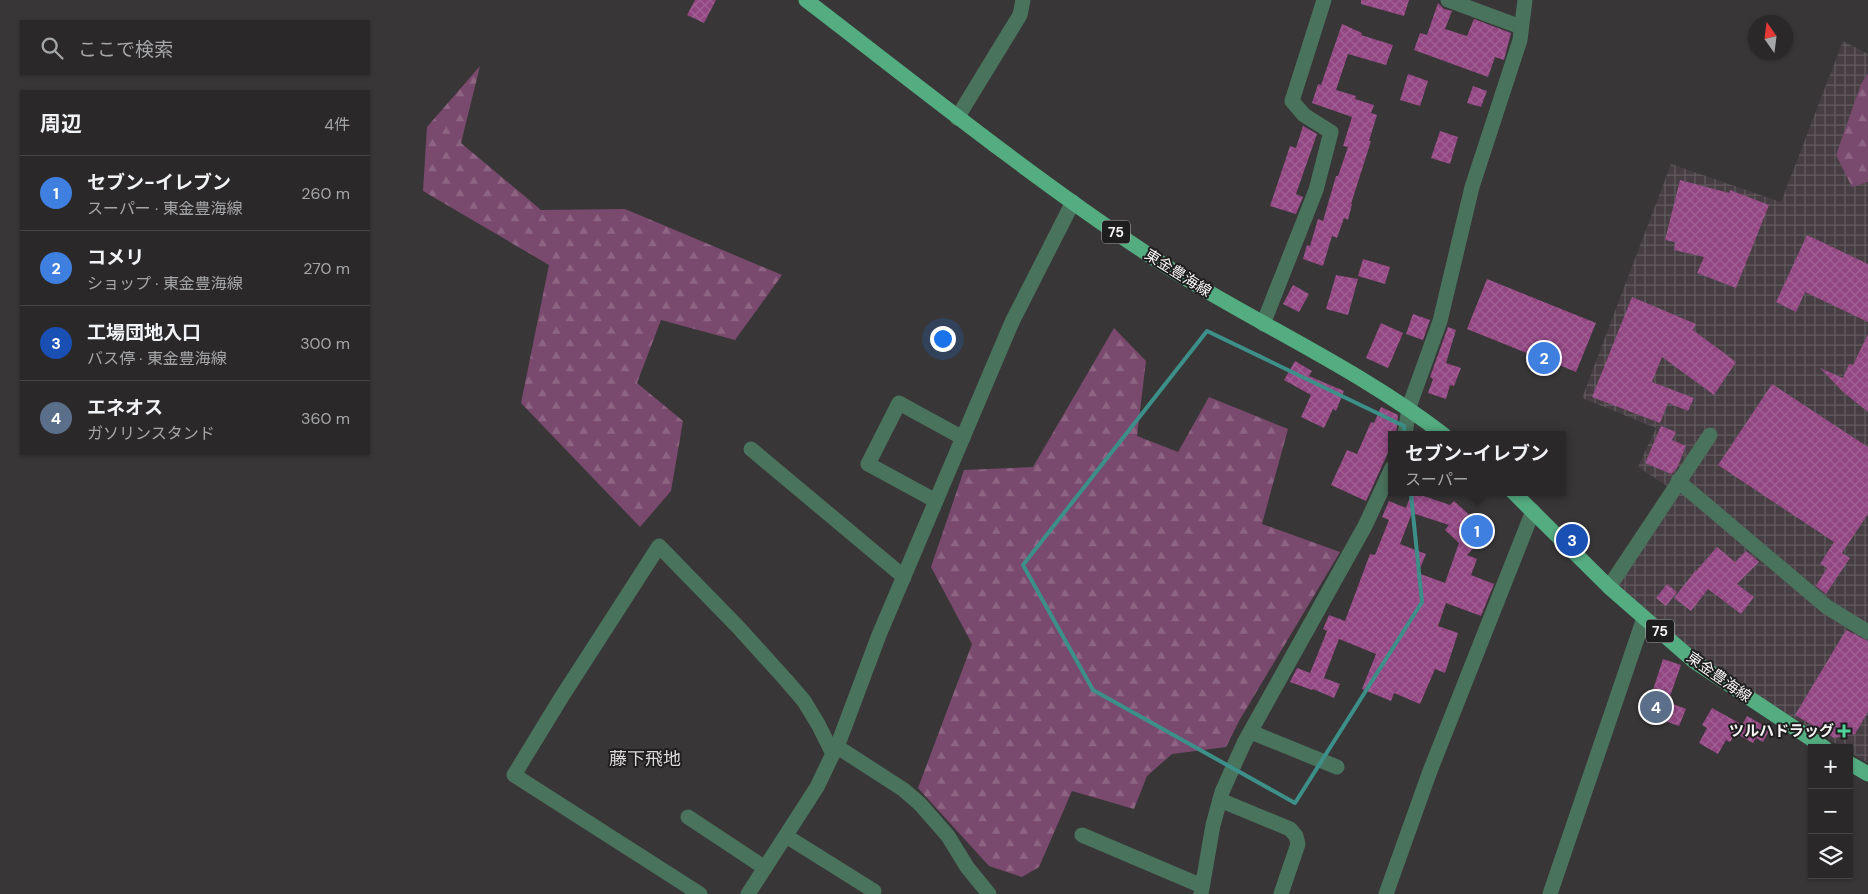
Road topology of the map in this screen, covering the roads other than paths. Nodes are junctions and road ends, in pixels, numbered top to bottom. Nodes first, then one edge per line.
1 (806, 0) edge
2 (1023, 0) edge
3 (1324, 0) edge
4 (1448, 0) edge
5 (1525, 0) edge
6 (1521, 27) junction
7 (957, 118) junction
8 (1073, 202) junction
9 (1263, 324) junction
10 (1409, 407) junction
11 (1405, 431) edge
12 (1439, 431) edge
13 (1710, 435) dead end
14 (962, 438) junction
15 (751, 449) dead end
16 (1388, 477) edge
17 (1678, 481) junction
18 (1517, 496) edge
19 (936, 501) junction
20 (1533, 512) junction
21 (904, 577) junction
22 (1609, 587) junction
23 (1644, 618) junction
24 (1868, 632) edge
25 (1251, 732) junction
26 (1819, 744) edge
27 (834, 750) junction
28 (1853, 765) edge
29 (1337, 767) dead end
30 (1868, 774) edge
31 (1220, 800) junction
32 (688, 817) dead end
33 (1082, 835) dead end
34 (786, 836) junction
35 (765, 868) junction
36 (1202, 890) edge
37 (874, 891) dead end
38 (700, 894) edge
39 (748, 894) edge
40 (989, 894) edge
41 (1281, 894) edge
42 (1386, 894) edge
43 (1550, 894) edge

1 - 7 main road, 東金豊海線 / 75
2 - 7 street
3 - 9 street
4 - 6 street
5 - 6 street
6 - 10 street
7 - 8 main road, 東金豊海線 / 75
8 - 9 main road, 東金豊海線 / 75
8 - 14 street
9 - 10 main road, 東金豊海線 / 75
10 - 11 street
10 - 12 main road, 東金豊海線 / 75
13 - 17 street
14 - 19 street
14 - 19 street
15 - 21 street
16 - 25 street
17 - 22 street
17 - 24 street
18 - 20 main road, 東金豊海線 / 75
19 - 21 street
20 - 22 main road, 東金豊海線 / 75
20 - 42 street
21 - 27 street
22 - 23 main road, 東金豊海線 / 75
23 - 26 main road, 東金豊海線 / 75
23 - 43 street
25 - 29 street
25 - 31 street
27 - 34 street
27 - 38 street
27 - 40 street
28 - 30 main road
31 - 36 street
31 - 41 street
32 - 35 street
33 - 36 street
34 - 35 street
34 - 37 street
35 - 39 street

